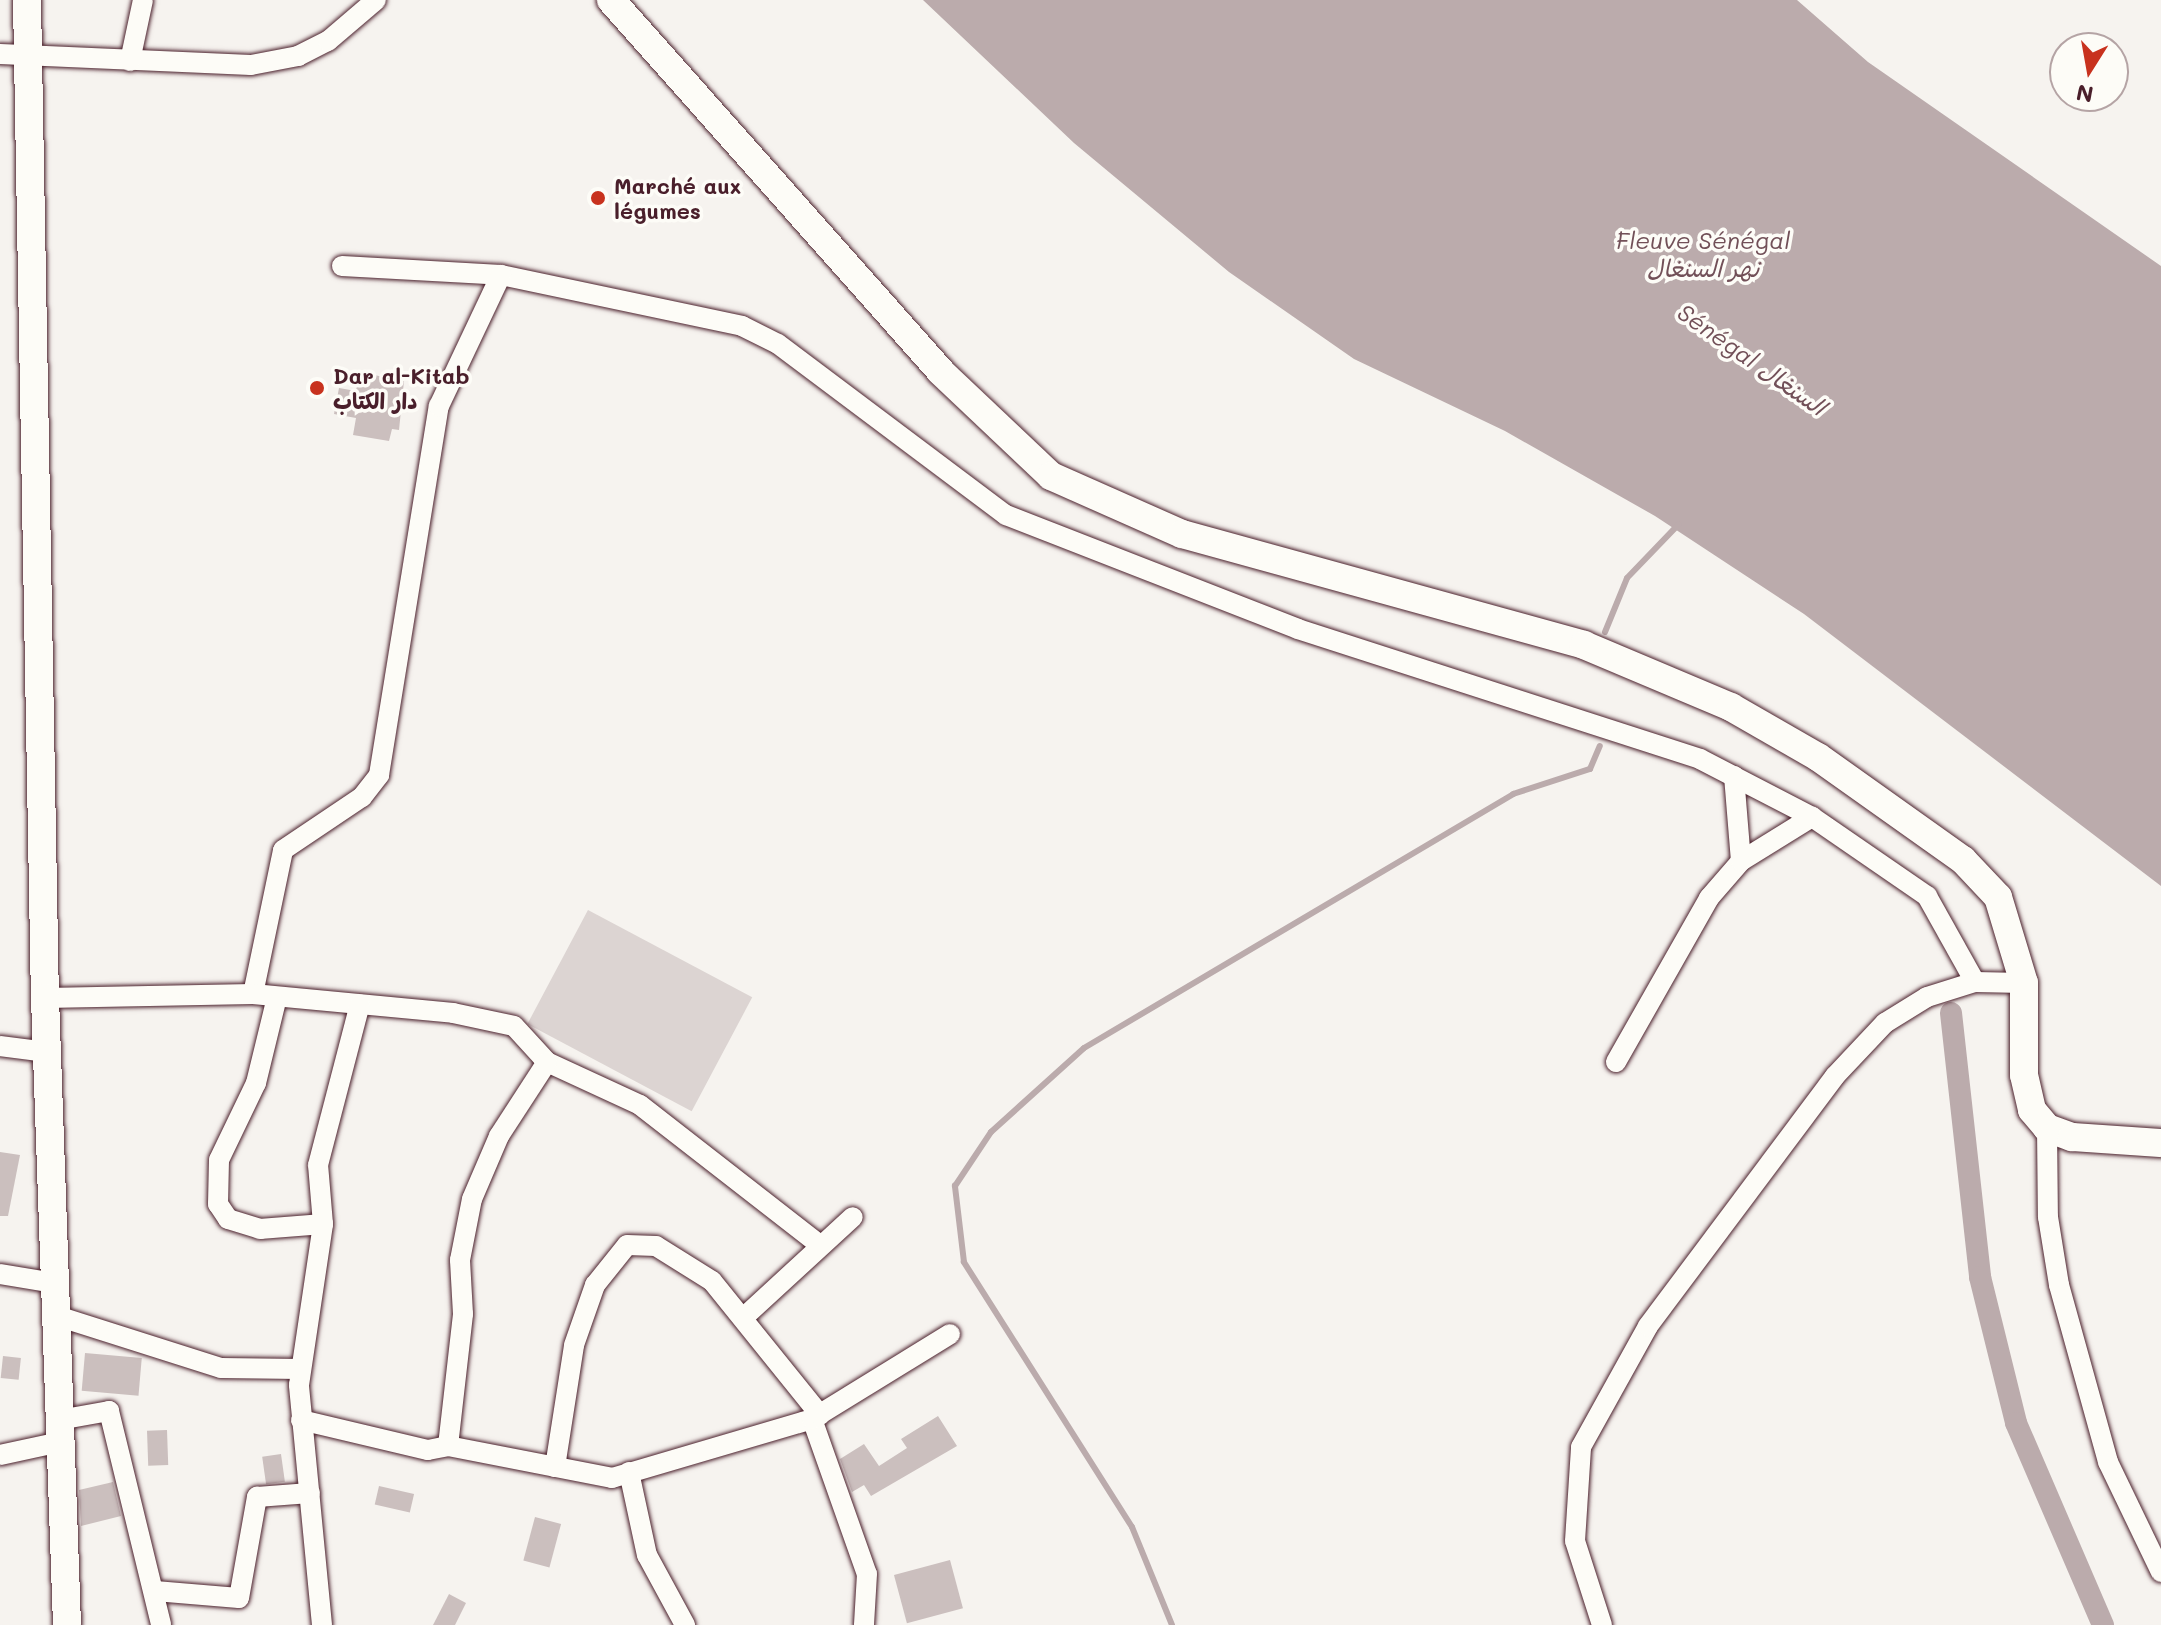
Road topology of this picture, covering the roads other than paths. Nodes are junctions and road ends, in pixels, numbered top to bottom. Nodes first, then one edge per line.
1 (27, 0) edge
2 (143, 0) edge
3 (376, 0) edge
4 (611, 0) edge
5 (14, 57) edge
6 (130, 61) junction
7 (342, 266) dead end
8 (501, 275) junction
9 (1734, 776) junction
10 (1812, 817) junction
11 (1741, 861) junction
12 (1975, 982) junction
13 (2024, 983) junction
14 (253, 994) junction
15 (277, 997) junction
16 (45, 998) junction
17 (360, 1004) junction
18 (0, 1046) edge
19 (47, 1052) junction
20 (547, 1062) junction
21 (1616, 1062) dead end
22 (2047, 1128) junction
23 (2161, 1143) edge
24 (853, 1217) dead end
25 (323, 1224) junction
26 (821, 1246) junction
27 (0, 1274) edge
28 (54, 1283) junction
29 (54, 1315) junction
30 (743, 1318) junction
31 (950, 1334) dead end
32 (300, 1369) junction
33 (816, 1417) junction
34 (301, 1420) junction
35 (59, 1431) junction
36 (448, 1446) junction
37 (0, 1455) edge
38 (555, 1467) junction
39 (629, 1472) junction
40 (310, 1493) junction
41 (2161, 1572) edge
42 (155, 1591) junction
43 (67, 1625) edge
44 (161, 1625) edge
45 (322, 1625) edge
46 (685, 1625) edge
47 (864, 1625) edge
48 (1602, 1625) edge

1 - 5 street
2 - 6 street
3 - 6 street
4 - 13 street
5 - 6 street
5 - 16 street
7 - 8 street
8 - 9 street
8 - 14 street
9 - 10 street
9 - 11 street
10 - 11 street
10 - 12 street
11 - 21 street
12 - 13 street
12 - 48 street
13 - 22 street
14 - 15 street
14 - 16 street
15 - 17 street
15 - 25 street
16 - 19 street
17 - 20 street
17 - 25 street
18 - 19 street
19 - 28 street
20 - 26 street
20 - 36 street
22 - 23 street
22 - 41 street
24 - 26 street
25 - 32 street
26 - 30 street
27 - 28 street
28 - 29 street
29 - 32 street
29 - 35 street
30 - 33 street
30 - 38 street
31 - 33 street
32 - 34 street
33 - 39 street
33 - 47 street
34 - 36 street
34 - 40 street
35 - 37 street
35 - 42 street
35 - 43 street
36 - 38 street
38 - 39 street
39 - 46 street
40 - 42 street
40 - 45 street
42 - 44 street

